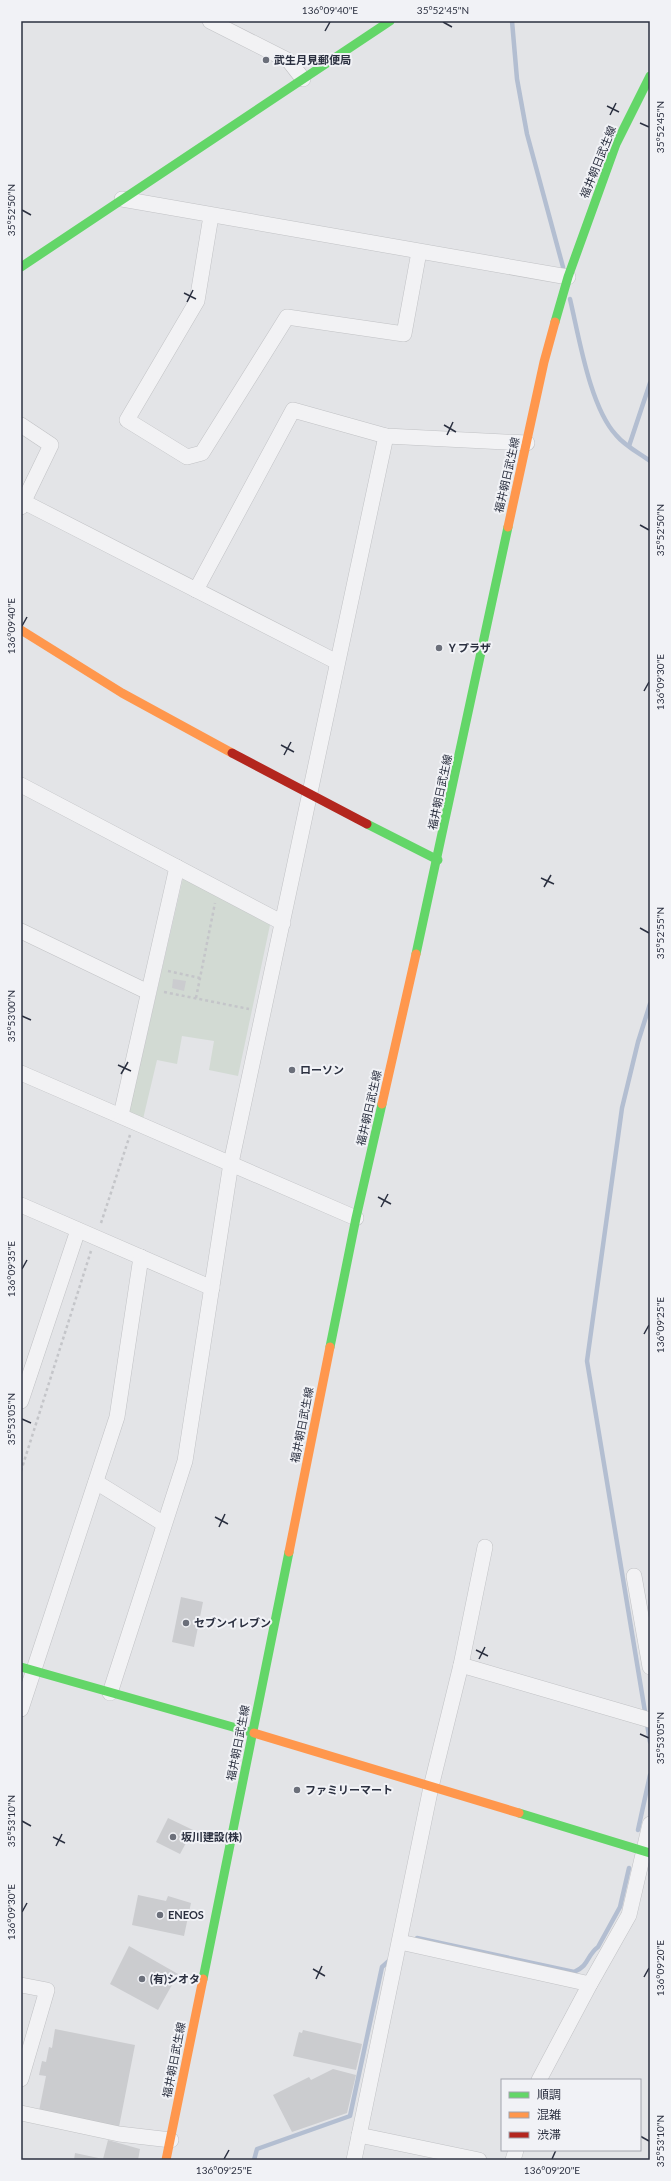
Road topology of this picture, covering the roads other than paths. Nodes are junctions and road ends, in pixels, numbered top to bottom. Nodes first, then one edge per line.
1 (210, 21) edge
2 (390, 21) edge
3 (650, 76) edge
4 (303, 79) junction
5 (122, 199) junction
6 (211, 216) junction
7 (419, 252) junction
8 (21, 267) edge
9 (568, 277) junction
10 (21, 425) edge
11 (386, 436) junction
12 (527, 443) junction
13 (22, 505) edge
14 (196, 590) junction
15 (21, 630) edge
16 (337, 662) junction
17 (21, 785) edge
18 (311, 794) junction
19 (438, 860) junction
20 (177, 867) junction
21 (283, 923) junction
22 (21, 931) edge
23 (156, 992) junction
24 (21, 1072) edge
25 (121, 1115) junction
26 (230, 1163) junction
27 (21, 1205) edge
28 (356, 1218) junction
29 (78, 1230) junction
30 (141, 1258) junction
31 (212, 1288) junction
32 (21, 1401) edge
33 (96, 1482) junction
34 (164, 1524) junction
35 (485, 1547) dead end
36 (634, 1576) dead end
37 (461, 1665) junction
38 (650, 1667) edge
39 (27, 1669) edge
40 (110, 1693) junction
41 (21, 1709) edge
42 (650, 1720) edge
43 (252, 1732) junction
44 (431, 1787) junction
45 (650, 1824) edge
46 (647, 1852) edge
47 (400, 1942) junction
48 (590, 1984) junction
49 (21, 1985) edge
50 (21, 2079) edge
51 (541, 2079) edge
52 (21, 2114) edge
53 (359, 2135) junction
54 (171, 2140) junction
55 (166, 2160) edge
56 (354, 2160) edge
57 (479, 2160) edge

1 - 4 street
2 - 4 main road
3 - 9 main road, 福井朝日武生線
4 - 5 main road
5 - 6 street
5 - 8 main road
6 - 7 street
6 - 7 street
7 - 9 street
9 - 12 main road, 福井朝日武生線
10 - 13 street
11 - 12 street
11 - 14 street
11 - 16 street
12 - 19 main road, 福井朝日武生線
13 - 14 street
14 - 16 street
15 - 18 main road
16 - 18 street
17 - 20 street
18 - 19 main road
18 - 21 street
19 - 28 main road, 福井朝日武生線
20 - 21 street
20 - 23 street
21 - 26 street
22 - 23 street
23 - 25 street
24 - 25 street
25 - 26 street
26 - 28 street
26 - 31 street
27 - 29 street
28 - 43 main road, 福井朝日武生線
29 - 30 street
29 - 32 street
30 - 31 street
30 - 33 street
31 - 34 street
33 - 34 street
33 - 39 street
34 - 40 street
35 - 37 street
36 - 38 street
37 - 42 street
37 - 44 street
39 - 40 main road
39 - 41 street
40 - 43 main road
43 - 44 main road
43 - 54 main road, 福井朝日武生線
44 - 46 main road
44 - 47 street
45 - 46 street
46 - 48 street
47 - 48 street
47 - 53 street
48 - 51 street
49 - 50 street
52 - 54 street
53 - 56 street
53 - 57 street
54 - 55 main road, 福井朝日武生線

